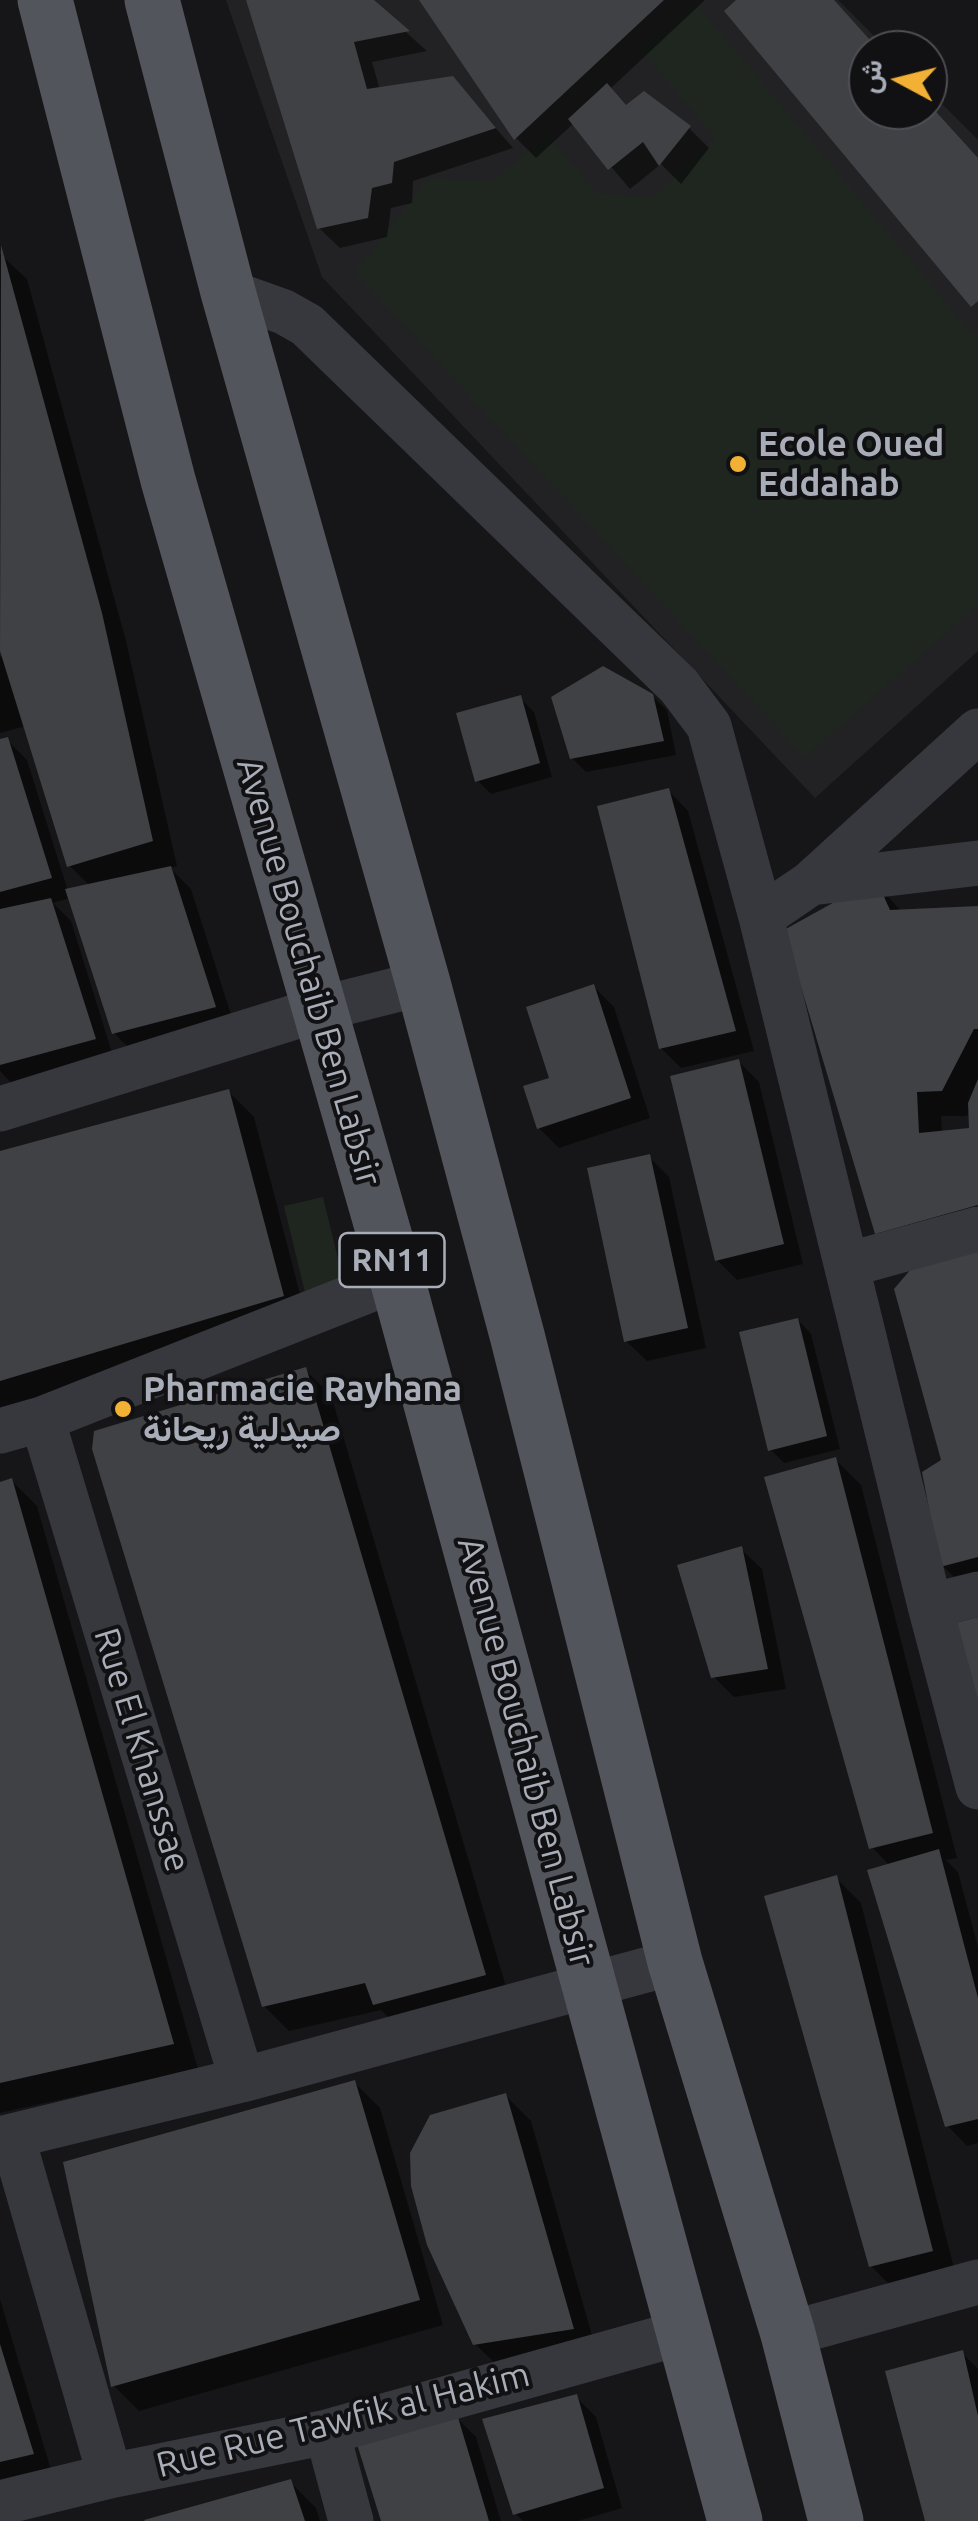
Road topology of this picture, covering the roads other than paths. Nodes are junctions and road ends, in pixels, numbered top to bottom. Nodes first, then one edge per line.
1 (45, 0) edge
2 (152, 0) edge
3 (228, 292) junction
4 (978, 731) edge
5 (978, 863) edge
6 (811, 883) junction
7 (761, 917) junction
8 (422, 984) junction
9 (320, 1009) junction
10 (0, 1110) edge
11 (978, 1228) edge
12 (847, 1265) junction
13 (397, 1279) junction
14 (21, 1426) edge
15 (978, 1594) edge
16 (930, 1606) junction
17 (978, 1787) edge
18 (674, 1962) junction
19 (588, 1986) junction
20 (242, 2080) junction
21 (6, 2138) edge
22 (978, 2282) edge
23 (684, 2332) junction
24 (788, 2334) junction
25 (327, 2432) junction
26 (110, 2476) junction
27 (0, 2503) edge
28 (351, 2521) edge
29 (735, 2521) edge
30 (836, 2521) edge

1 - 9 main road, Avenue Bouchaib Ben Labsir / RN11
2 - 3 main road, RN11
3 - 7 street
3 - 8 main road, RN11
4 - 6 street
5 - 6 street
6 - 7 street
7 - 12 street
8 - 9 street
8 - 18 main road, RN11
9 - 10 street
9 - 13 main road, Avenue Bouchaib Ben Labsir / RN11
11 - 12 street
12 - 16 street
13 - 14 street
13 - 19 main road, Avenue Bouchaib Ben Labsir / RN11
14 - 20 street, Rue El Khanssae
15 - 16 street
16 - 17 street
18 - 19 street
18 - 24 main road, RN11
19 - 20 street
19 - 23 main road, Avenue Bouchaib Ben Labsir / RN11
20 - 21 street
21 - 26 street
22 - 24 street
23 - 25 street, Rue Rue Tawfik al Hakim
23 - 29 main road, Avenue Bouchaib Ben Labsir / RN11
24 - 30 main road, RN11
25 - 26 street, Rue Rue Tawfik al Hakim
25 - 28 street
26 - 27 street, Rue Rue Tawfik al Hakim

